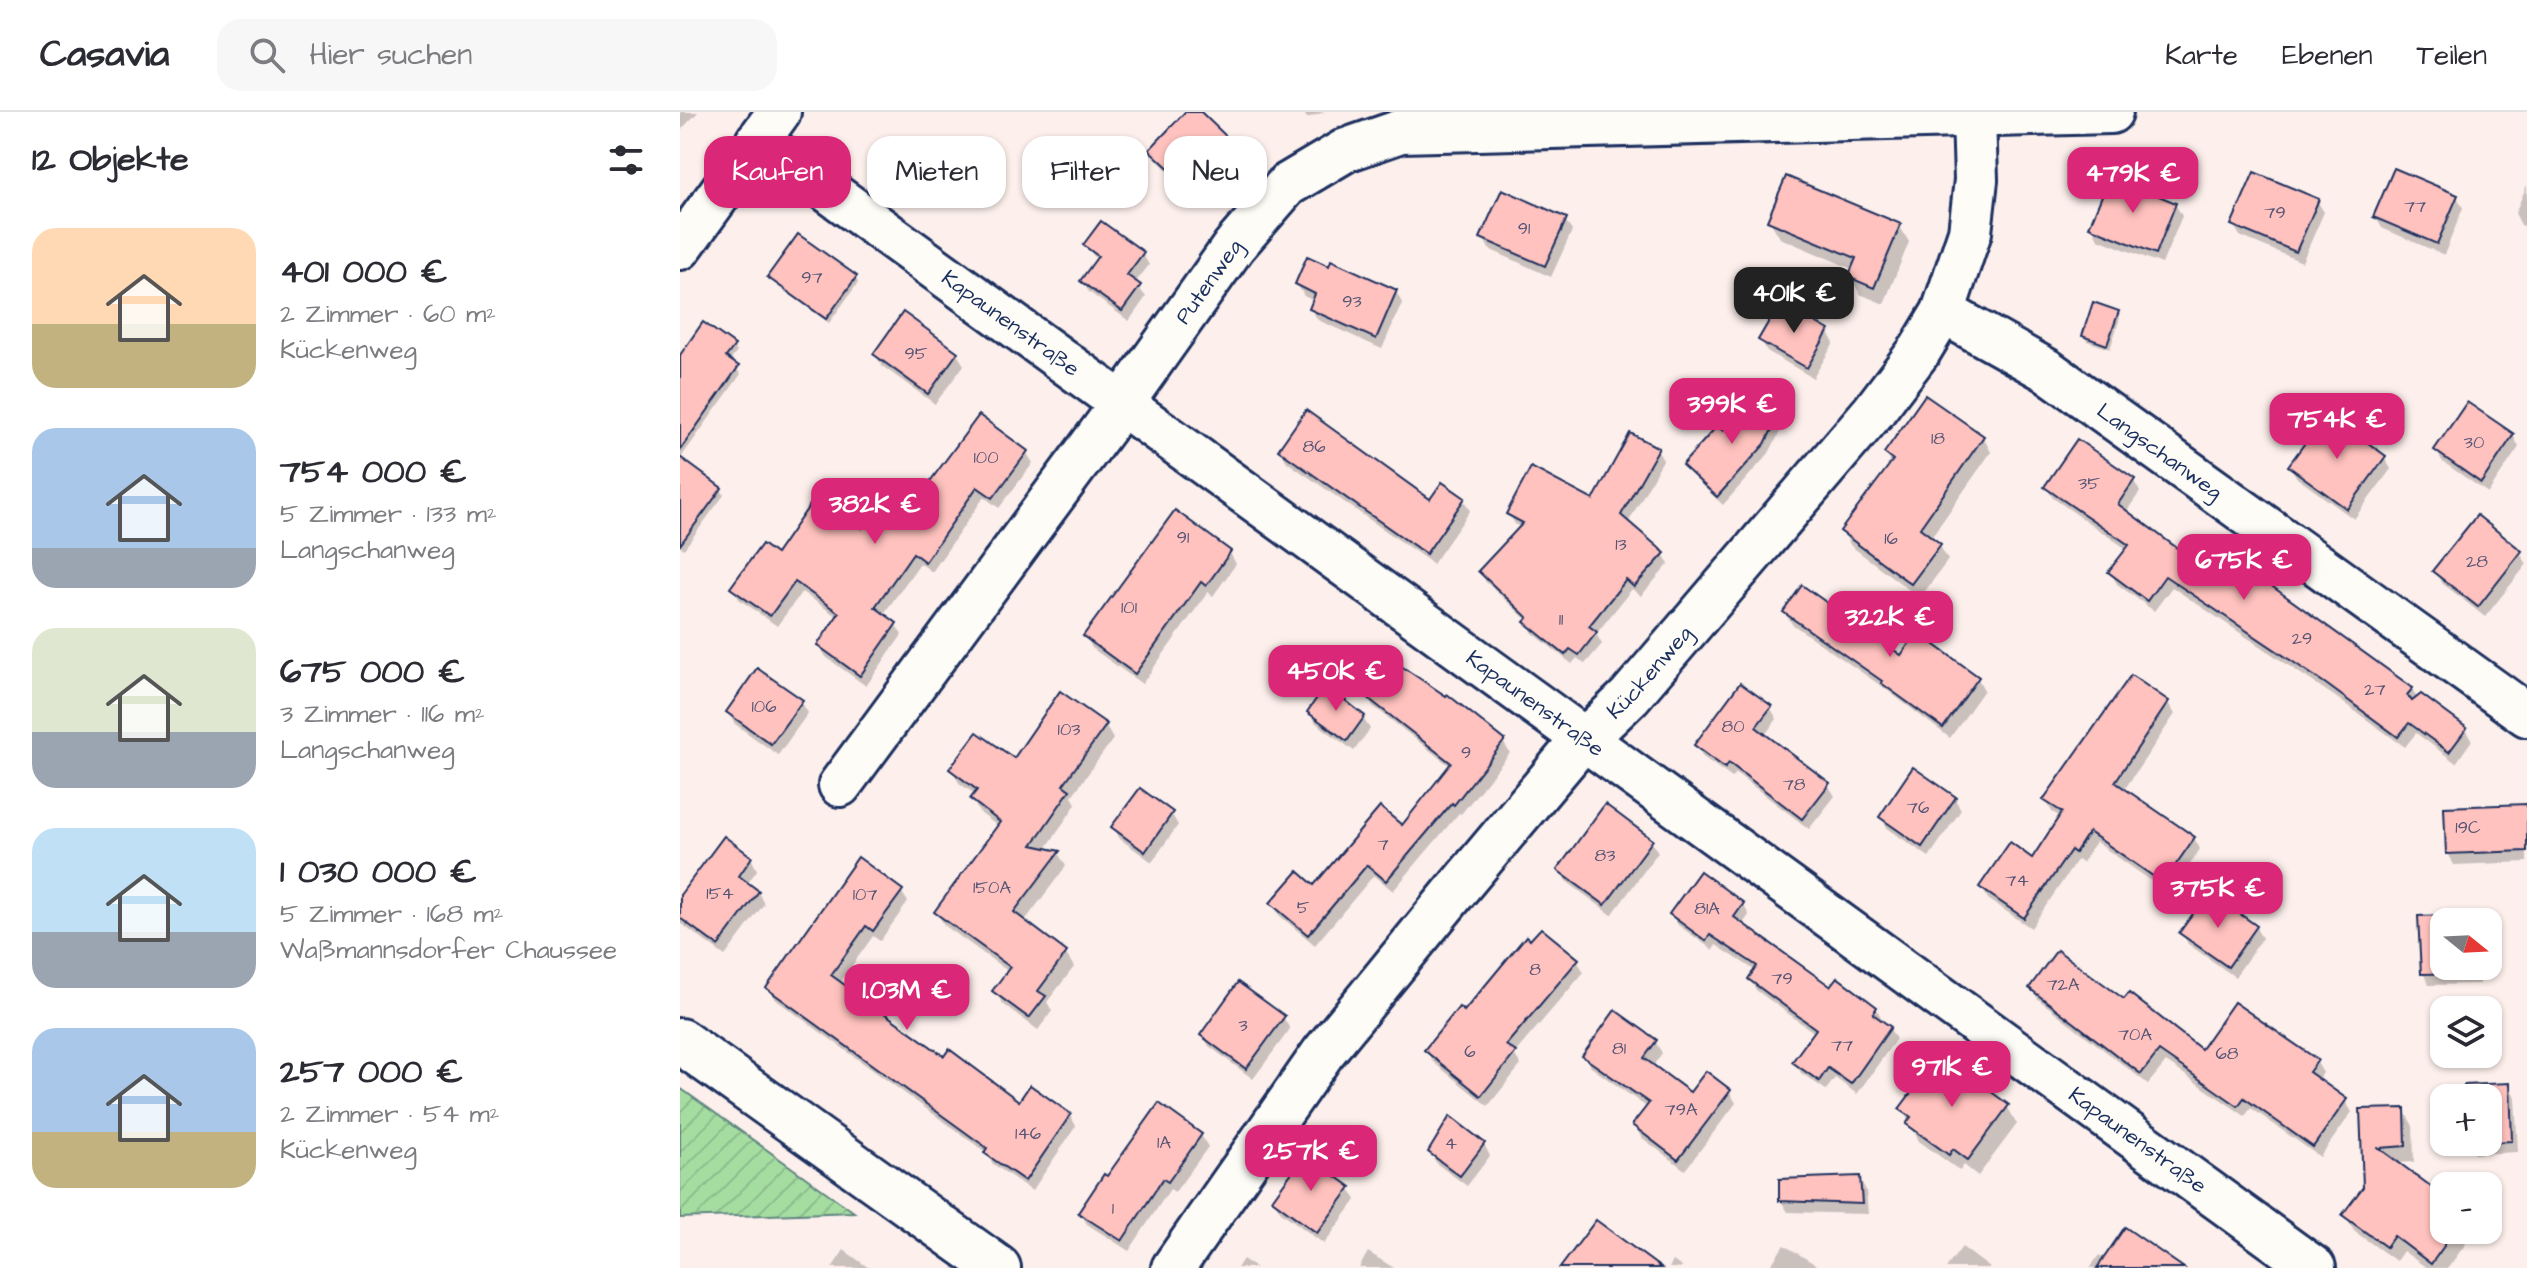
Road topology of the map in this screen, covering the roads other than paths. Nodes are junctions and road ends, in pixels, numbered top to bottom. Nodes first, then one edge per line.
1 (2111, 112) edge
2 (1974, 116) junction
3 (768, 126) edge
4 (680, 248) edge
5 (1943, 312) junction
6 (1121, 405) junction
7 (2527, 715) edge
8 (1583, 740) junction
9 (840, 785) dead end
10 (680, 1041) edge
11 (998, 1268) edge
12 (1173, 1268) edge
13 (2314, 1268) edge

1 - 2 street, Putenweg
2 - 5 street, Kückenweg
2 - 6 street, Putenweg
3 - 4 street
3 - 6 street, Kapaunenstraße
5 - 7 street, Langschanweg
5 - 8 street, Kückenweg
6 - 8 street, Kapaunenstraße
6 - 9 street, Putenweg
8 - 12 street, Kückenweg
8 - 13 street, Kapaunenstraße
10 - 11 street

